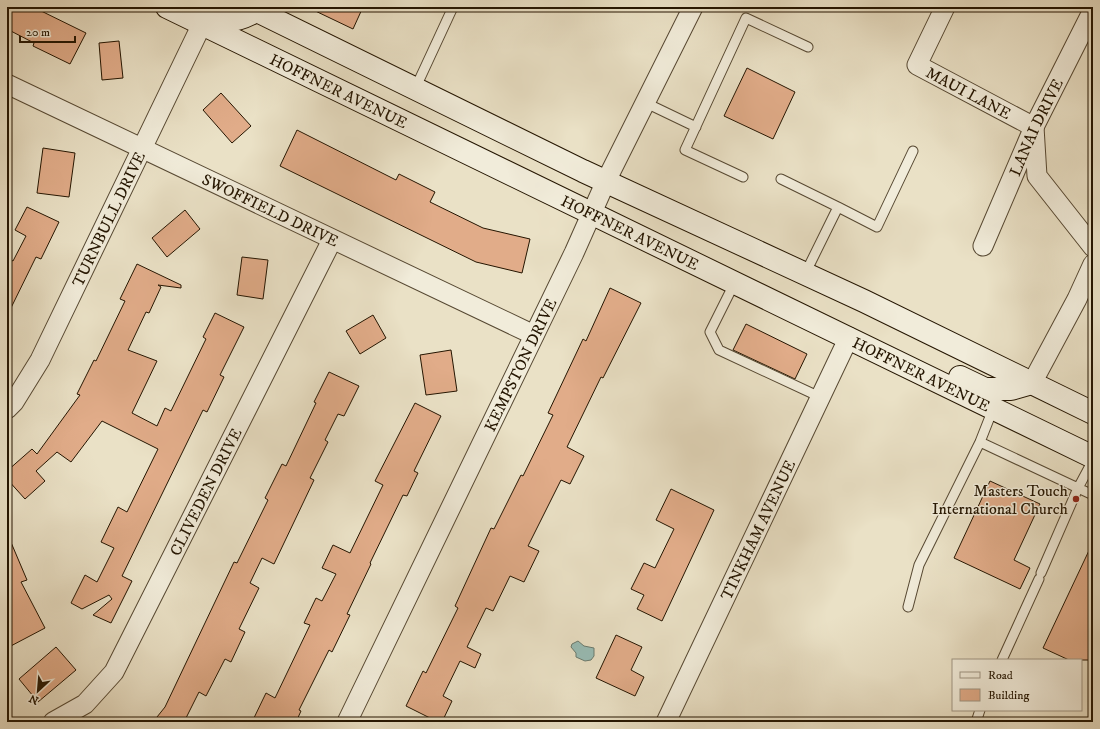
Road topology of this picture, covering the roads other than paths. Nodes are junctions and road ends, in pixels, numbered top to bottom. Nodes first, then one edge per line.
1 (168, 7) edge
2 (452, 7) edge
3 (693, 7) edge
4 (945, 7) edge
5 (261, 10) edge
6 (1093, 10) edge
7 (199, 15) edge
8 (808, 47) dead end
9 (7, 84) edge
10 (414, 88) junction
11 (646, 103) junction
12 (696, 127) junction
13 (1034, 127) junction
14 (142, 149) junction
15 (913, 151) dead end
16 (742, 177) dead end
17 (781, 178) dead end
18 (606, 181) junction
19 (838, 207) junction
20 (592, 212) junction
21 (332, 240) junction
22 (983, 246) dead end
23 (1093, 247) edge
24 (1093, 264) edge
25 (805, 274) junction
26 (735, 282) junction
27 (534, 335) junction
28 (849, 337) junction
29 (1032, 383) junction
30 (820, 397) junction
31 (7, 409) edge
32 (993, 409) junction
33 (1093, 413) edge
34 (980, 442) junction
35 (1093, 457) edge
36 (1093, 460) edge
37 (1078, 488) junction
38 (1093, 495) edge
39 (908, 607) dead end
40 (1002, 659) edge
41 (980, 711) edge
42 (53, 722) edge
43 (347, 722) edge
44 (666, 722) edge
45 (976, 722) edge

1 - 7 main road, HOFFNER AVENUE
2 - 10 lane
3 - 11 street, KEMPSTON DRIVE
4 - 13 street, MAUI LANE
5 - 7 main road
5 - 10 main road, HOFFNER AVENUE
6 - 13 street, LANAI DRIVE
7 - 14 street, TURNBULL DRIVE
7 - 20 main road, HOFFNER AVENUE
8 - 12 lane
9 - 14 street, SWOFFIELD DRIVE
10 - 18 main road, HOFFNER AVENUE
11 - 12 lane
11 - 18 street, KEMPSTON DRIVE
12 - 16 lane
13 - 22 street, LANAI DRIVE
13 - 23 street
14 - 21 street, SWOFFIELD DRIVE
14 - 31 street, TURNBULL DRIVE
15 - 19 lane
17 - 19 lane
18 - 20 street, KEMPSTON DRIVE
18 - 25 main road, HOFFNER AVENUE
19 - 25 lane
20 - 26 main road, HOFFNER AVENUE
20 - 27 street, KEMPSTON DRIVE
21 - 27 street, SWOFFIELD DRIVE
21 - 42 street, CLIVEDEN DRIVE
24 - 29 street
25 - 29 main road, HOFFNER AVENUE
26 - 28 main road, HOFFNER AVENUE
26 - 30 lane
27 - 43 street, KEMPSTON DRIVE
28 - 29 main road
28 - 30 street, TINKHAM AVENUE
28 - 32 main road, HOFFNER AVENUE
29 - 33 main road, HOFFNER AVENUE
30 - 44 street, TINKHAM AVENUE
32 - 34 lane
32 - 35 main road, HOFFNER AVENUE
34 - 37 lane
34 - 39 lane
36 - 37 lane
37 - 38 lane
37 - 40 lane
41 - 45 lane

